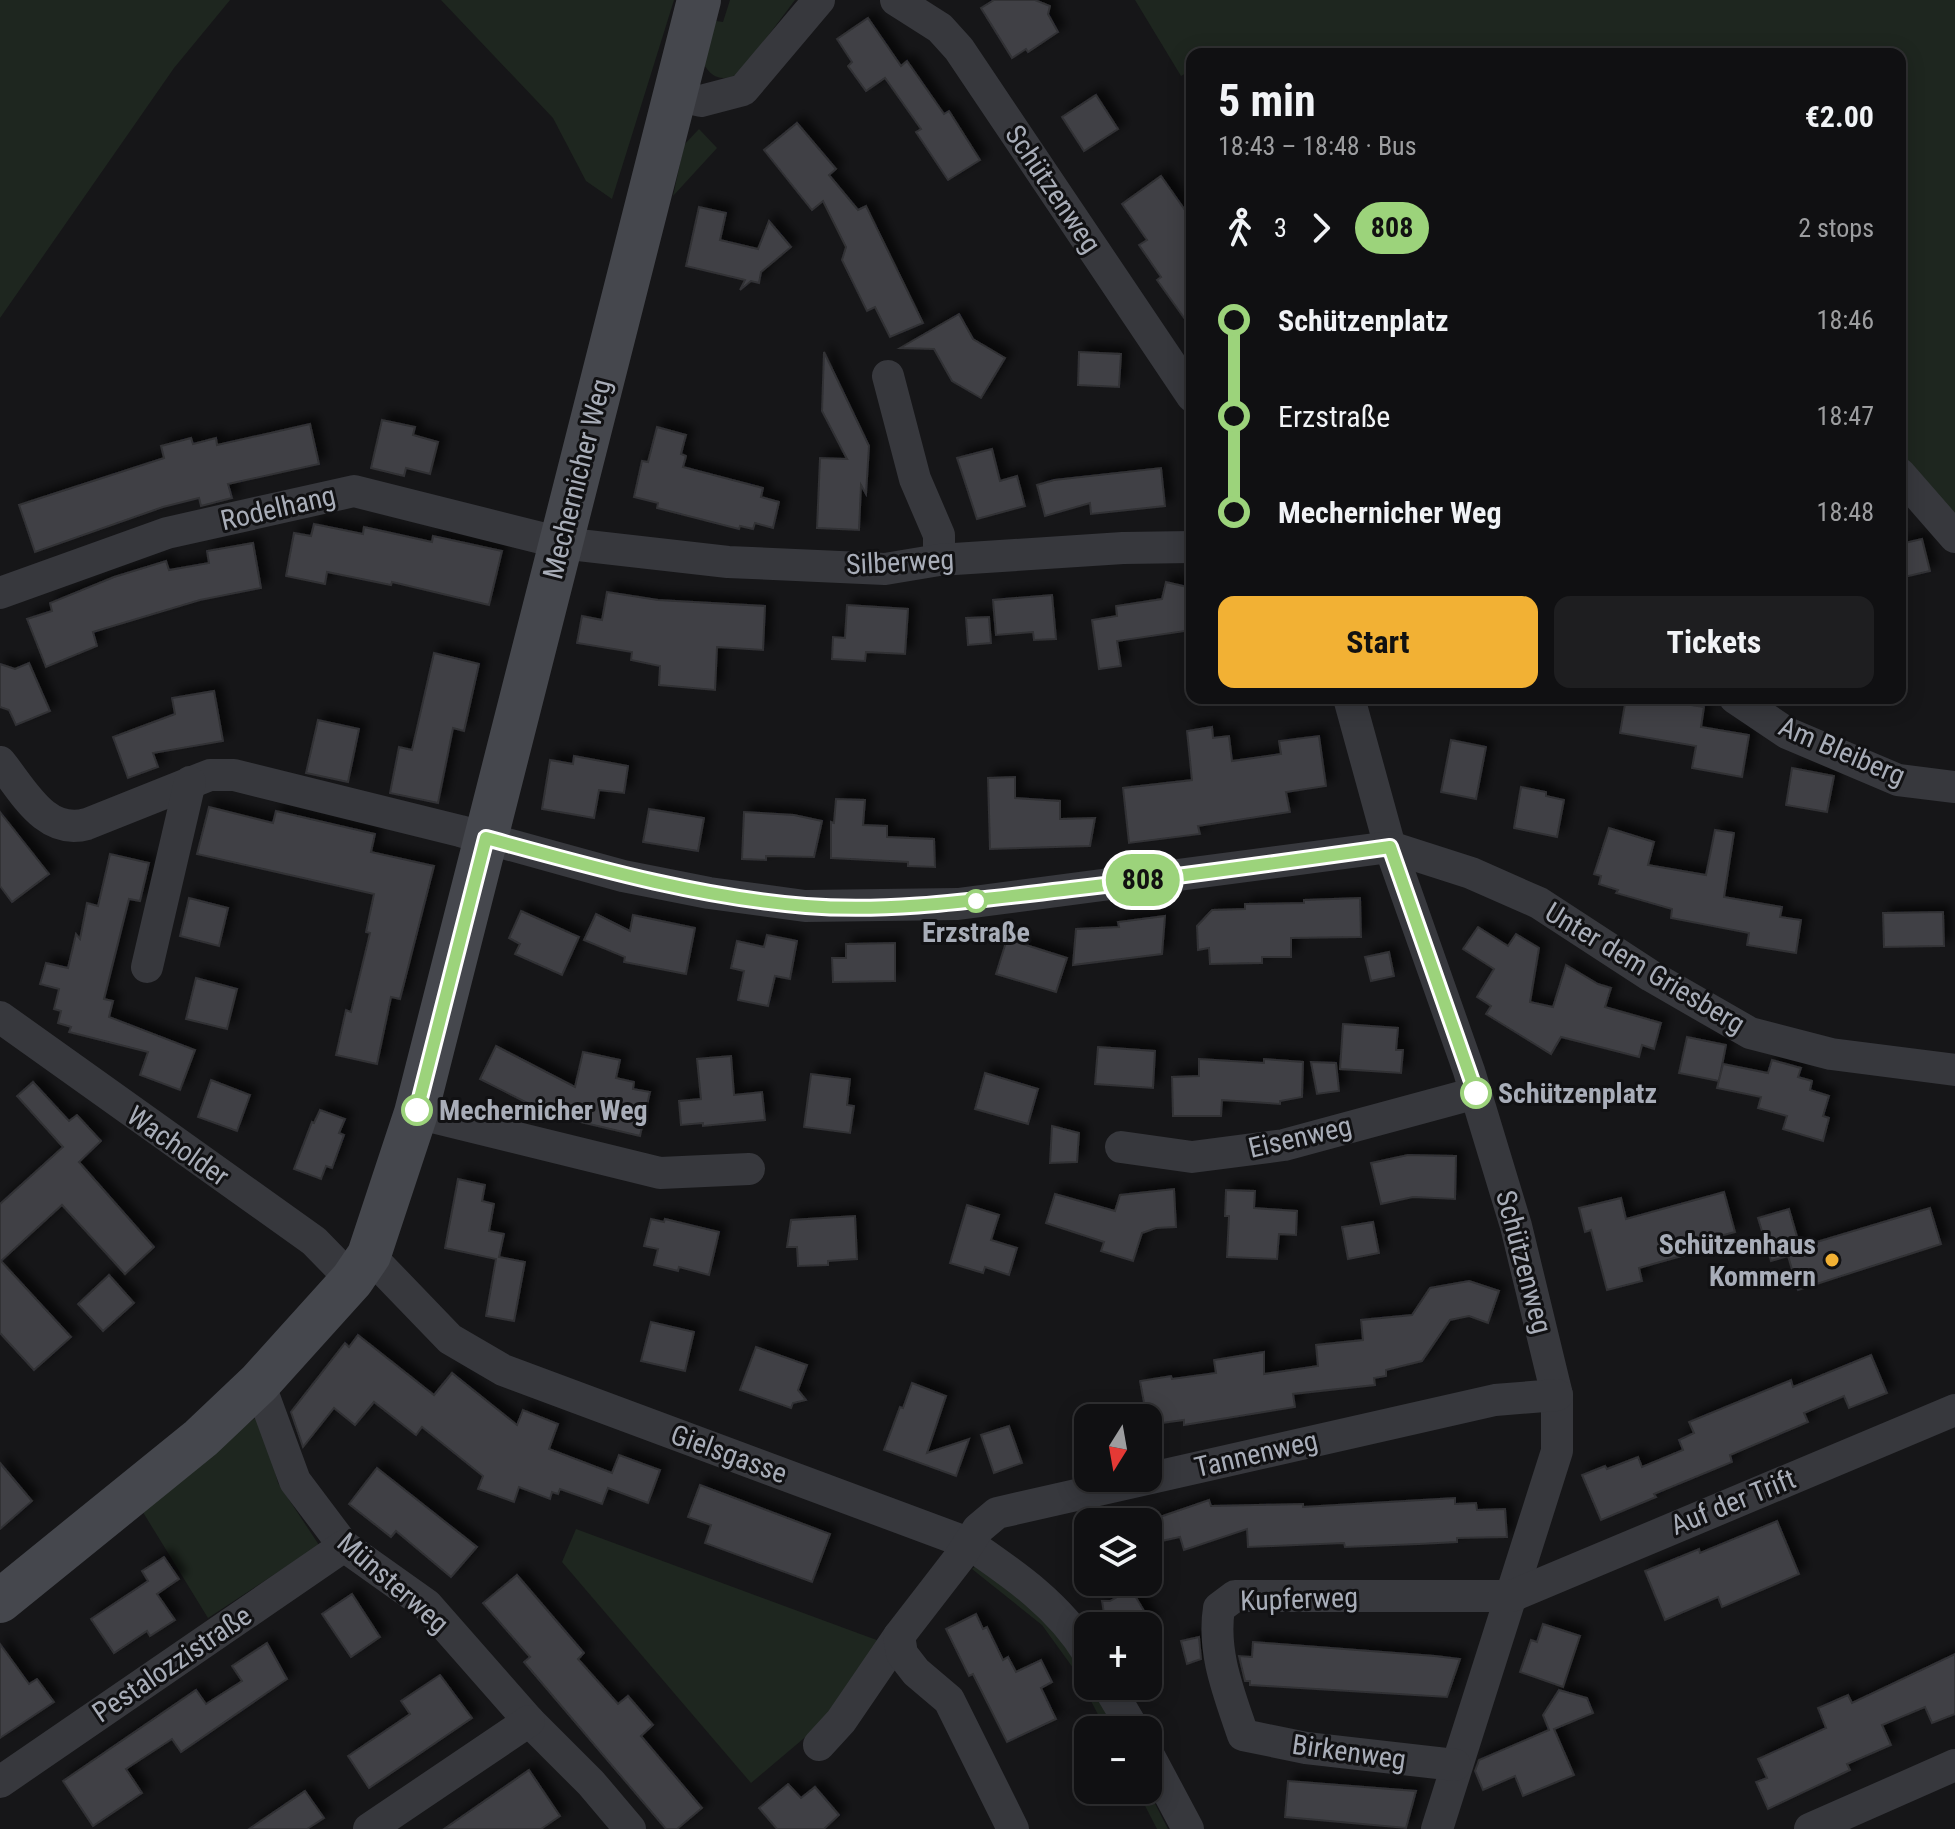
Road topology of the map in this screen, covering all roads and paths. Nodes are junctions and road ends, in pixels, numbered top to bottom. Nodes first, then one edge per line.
1 (699, 0) edge
2 (819, 0) edge
3 (896, 0) edge
4 (674, 95) junction
5 (888, 376) dead end
6 (1186, 387) edge
7 (1906, 481) edge
8 (1955, 537) edge
9 (561, 543) junction
10 (1186, 547) edge
11 (939, 560) junction
12 (0, 593) edge
13 (1351, 704) edge
14 (1744, 704) edge
15 (0, 762) edge
16 (190, 782) junction
17 (1955, 787) edge
18 (486, 838) junction
19 (1390, 847) junction
20 (147, 967) dead end
21 (0, 1017) edge
22 (1955, 1070) edge
23 (1476, 1093) junction
24 (416, 1113) junction
25 (1121, 1147) dead end
26 (749, 1169) dead end
27 (360, 1268) junction
28 (259, 1383) junction
29 (1557, 1395) junction
30 (1955, 1410) edge
31 (968, 1543) junction
32 (344, 1546) junction
33 (1512, 1596) junction
34 (0, 1601) edge
35 (1074, 1632) edge
36 (899, 1636) junction
37 (529, 1721) junction
38 (1243, 1735) joint
39 (819, 1745) dead end
40 (1455, 1765) junction
41 (1955, 1765) edge
42 (1162, 1780) edge
43 (0, 1782) edge
44 (369, 1829) edge
45 (630, 1829) edge
46 (1013, 1829) edge
47 (1188, 1829) edge
48 (1437, 1829) edge
49 (1810, 1829) edge

1 - 4 street, Mechernicher Weg
2 - 4 street
3 - 6 street, Schützenweg
4 - 9 street, Mechernicher Weg
5 - 11 street
7 - 8 street
9 - 11 street, Silberweg
9 - 12 street, Rodelhang
9 - 18 street, Mechernicher Weg
10 - 11 street, Silberweg
13 - 19 street, Schützenweg
14 - 17 street, Am Bleiberg
15 - 16 street
16 - 18 street
16 - 20 street
18 - 19 street
18 - 24 street, Mechernicher Weg
19 - 22 street, Unter dem Griesberg
19 - 23 street, Schützenweg
21 - 27 street, Wacholder
23 - 25 street, Eisenweg
23 - 29 street, Schützenweg
24 - 26 street
24 - 27 street, Mechernicher Weg
27 - 28 street, Mechernicher Weg
27 - 31 street, Gielsgasse
28 - 32 street, Münsterweg
28 - 34 street, Mechernicher Weg
29 - 31 street, Tannenweg
29 - 33 street, Schützenweg
30 - 33 street, Auf der Trift
31 - 35 street, Gielsgasse
31 - 36 street, Tannenweg
32 - 37 street, Münsterweg
32 - 43 street, Pestalozzistraße
33 - 38 street, Kupferweg
33 - 40 street, Schützenweg
36 - 39 street, Tannenweg
36 - 46 street
37 - 44 street
37 - 45 street, Münsterweg
38 - 40 street, Birkenweg
40 - 48 street, Schützenweg
41 - 49 street
42 - 47 street

